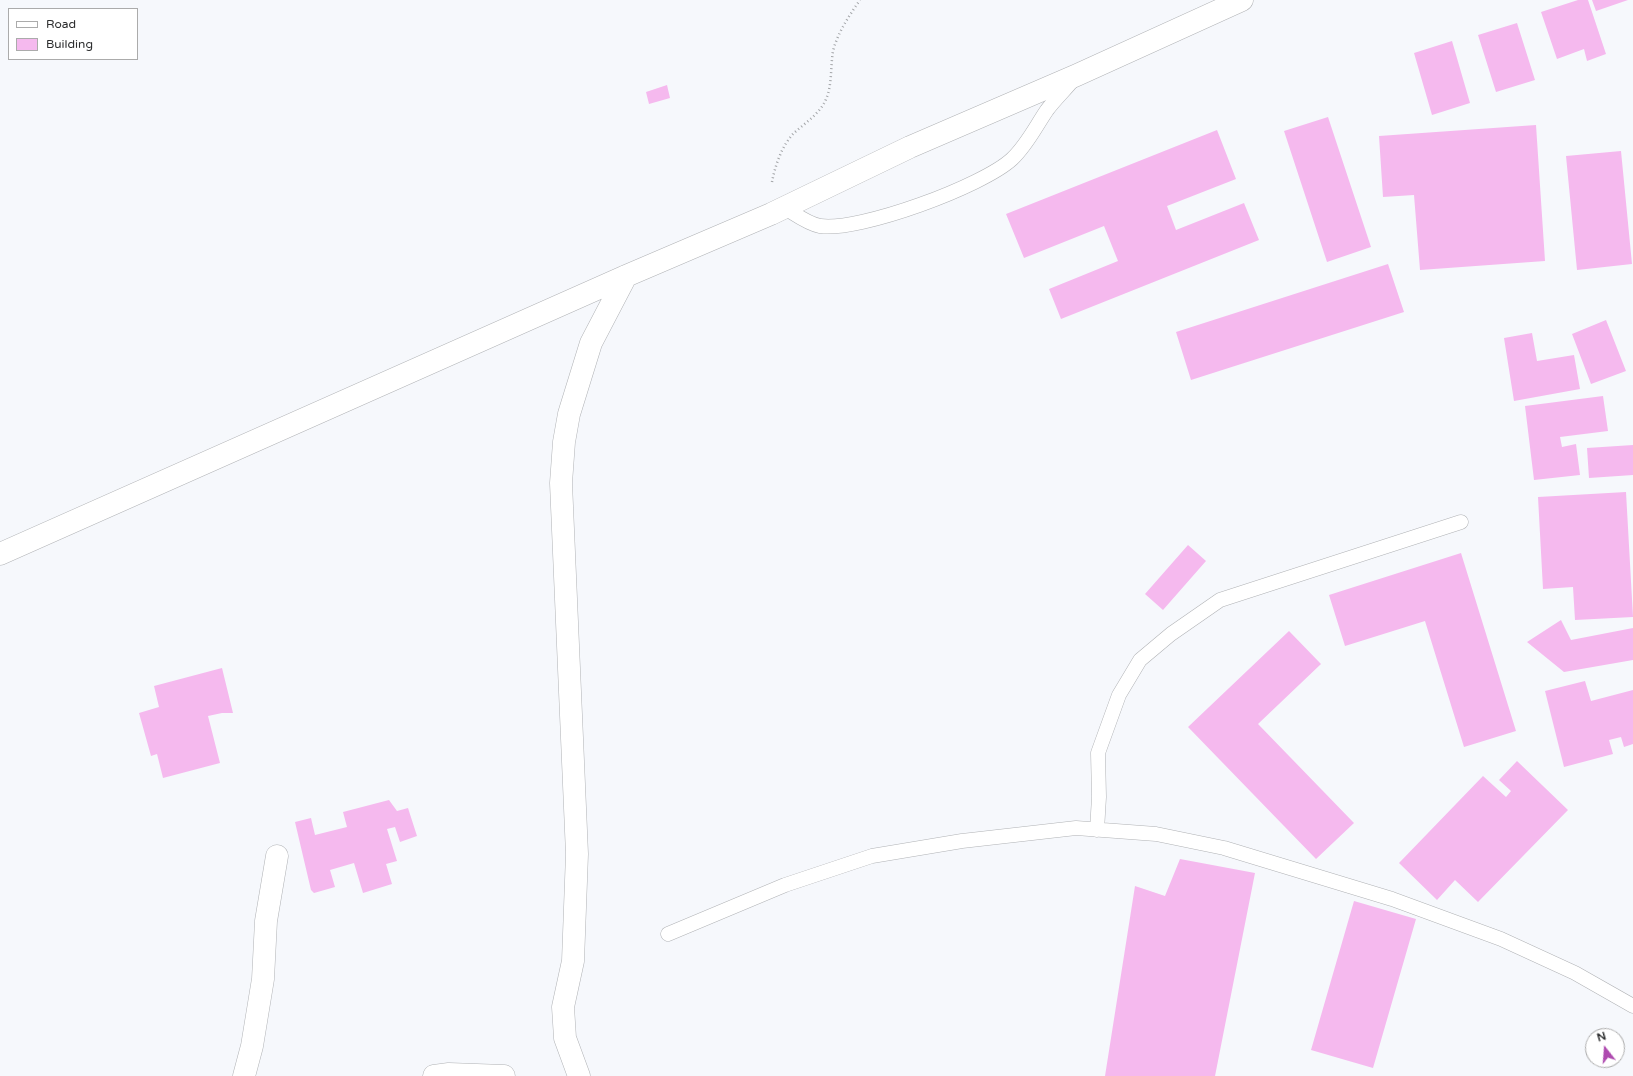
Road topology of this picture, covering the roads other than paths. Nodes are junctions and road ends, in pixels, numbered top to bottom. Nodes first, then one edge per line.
1 (1242, 0) edge
2 (1077, 75) junction
3 (778, 211) junction
4 (626, 276) junction
5 (1461, 522) dead end
6 (0, 554) edge
7 (1097, 830) junction
8 (277, 856) dead end
9 (668, 934) dead end
10 (1633, 1006) edge
11 (244, 1076) edge
12 (434, 1076) edge
13 (504, 1076) edge
14 (579, 1076) edge

1 - 2 street
2 - 3 street
2 - 3 lane
3 - 4 street
4 - 6 street
4 - 14 street
5 - 7 lane
7 - 9 lane
7 - 10 lane
8 - 11 street
12 - 13 street

